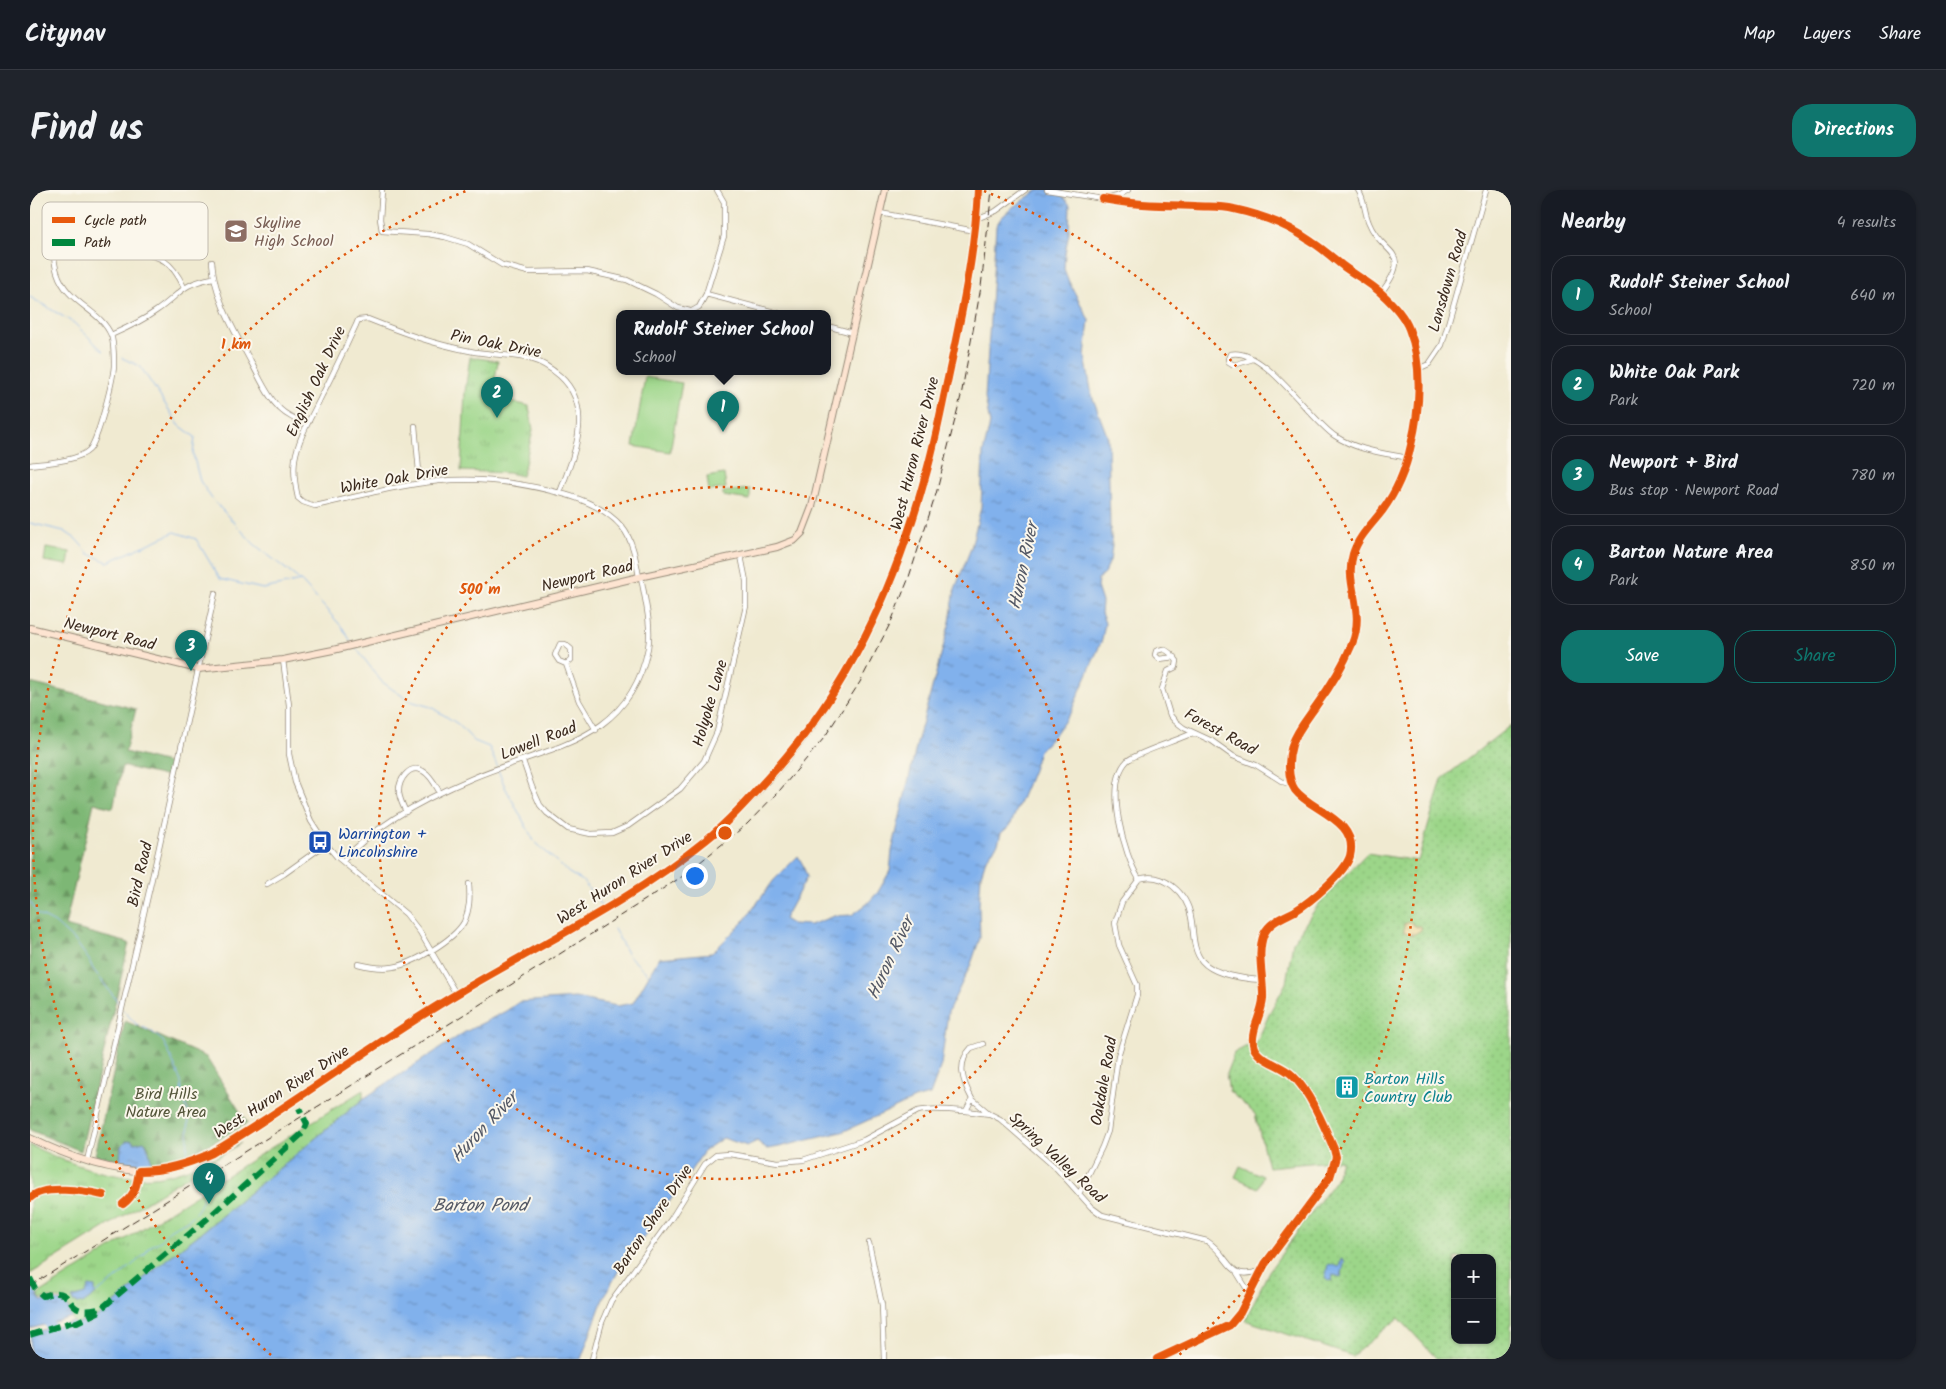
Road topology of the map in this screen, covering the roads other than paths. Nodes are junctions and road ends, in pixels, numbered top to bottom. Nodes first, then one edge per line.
1 (382, 190) edge
2 (718, 190) edge
3 (885, 190) edge
4 (978, 190) edge
5 (1025, 190) edge
6 (1047, 190) edge
7 (1128, 190) edge
8 (1358, 190) edge
9 (1486, 190) edge
10 (1104, 199) junction
11 (880, 213) junction
12 (976, 219) junction
13 (975, 231) junction
14 (54, 260) edge
15 (165, 260) edge
16 (212, 262) dead end
17 (213, 278) junction
18 (184, 287) junction
19 (1381, 292) junction
20 (706, 294) junction
21 (684, 310) edge
22 (694, 310) edge
23 (767, 310) edge
24 (363, 319) joint
25 (831, 327) edge
26 (853, 333) junction
27 (110, 335) junction
28 (1253, 359) junction
29 (1418, 369) junction
30 (307, 424) junction
31 (415, 426) dead end
32 (1408, 458) junction
33 (30, 465) edge
34 (420, 483) junction
35 (560, 492) junction
36 (315, 506) joint
37 (741, 556) junction
38 (640, 577) junction
39 (215, 593) dead end
40 (30, 628) edge
41 (1174, 657) dead end
42 (283, 660) junction
43 (566, 664) junction
44 (198, 669) junction
45 (596, 730) junction
46 (1196, 734) junction
47 (523, 760) junction
48 (1293, 785) junction
49 (440, 793) junction
50 (406, 812) junction
51 (326, 844) junction
52 (343, 861) junction
53 (1139, 879) junction
54 (267, 884) dead end
55 (469, 884) dead end
56 (430, 950) junction
57 (358, 964) dead end
58 (1263, 980) junction
59 (456, 994) junction
60 (983, 1044) dead end
61 (972, 1099) junction
62 (966, 1110) junction
63 (990, 1114) junction
64 (30, 1138) edge
65 (87, 1161) junction
66 (1079, 1194) junction
67 (869, 1243) dead end
68 (1262, 1270) junction
69 (1237, 1272) junction
70 (1250, 1294) junction
71 (592, 1359) edge
72 (884, 1359) edge
73 (1157, 1359) edge

1 - 21 street
2 - 20 street
3 - 11 street, Newport Road
4 - 12 street, West Huron River Drive
5 - 12 street
6 - 10 street
7 - 10 street
8 - 19 street
9 - 29 street, Lansdown Road
10 - 19 street
11 - 13 street
11 - 26 street, Newport Road
12 - 13 street, West Huron River Drive
13 - 59 street, West Huron River Drive
14 - 27 street
15 - 18 street
16 - 17 street
17 - 18 street
17 - 30 street
18 - 27 street
19 - 29 street
20 - 22 street
20 - 23 street
24 - 30 street, English Oak Drive
24 - 35 street, Pin Oak Drive
25 - 26 street
26 - 37 street, Newport Road
27 - 33 street
28 - 28 street
28 - 32 street
29 - 32 street
30 - 36 street, English Oak Drive
31 - 34 street
32 - 48 street
34 - 35 street, White Oak Drive
34 - 36 street, White Oak Drive
35 - 38 street, White Oak Drive
37 - 38 street, Newport Road
37 - 47 street, Holyoke Lane
38 - 42 street, Newport Road
38 - 45 street, Lowell Road
39 - 44 street, Bird Road
40 - 44 street, Newport Road
41 - 46 street, Forest Road
42 - 44 street, Newport Road
42 - 51 street
43 - 43 street
43 - 45 street
44 - 65 street, Bird Road
45 - 47 street, Lowell Road
46 - 48 street, Forest Road
46 - 53 street
47 - 49 street, Lowell Road
48 - 58 street, Forest Road
49 - 50 street, Lowell Road
49 - 50 street
50 - 52 street, Lowell Road
51 - 52 street
51 - 54 street
52 - 56 street
53 - 58 street
53 - 66 street, Oakdale Road
55 - 56 street
56 - 57 street
56 - 59 street
58 - 68 street, Forest Road
59 - 65 street, West Huron River Drive
60 - 61 street
61 - 62 street
61 - 63 street
62 - 63 street, Spring Valley Road
62 - 71 street, Barton Shore Drive
63 - 66 street, Spring Valley Road
64 - 65 street, West Huron River Drive
66 - 69 street, Spring Valley Road
67 - 72 street
68 - 69 street
68 - 70 street
69 - 70 street, Spring Valley Road
70 - 73 street

